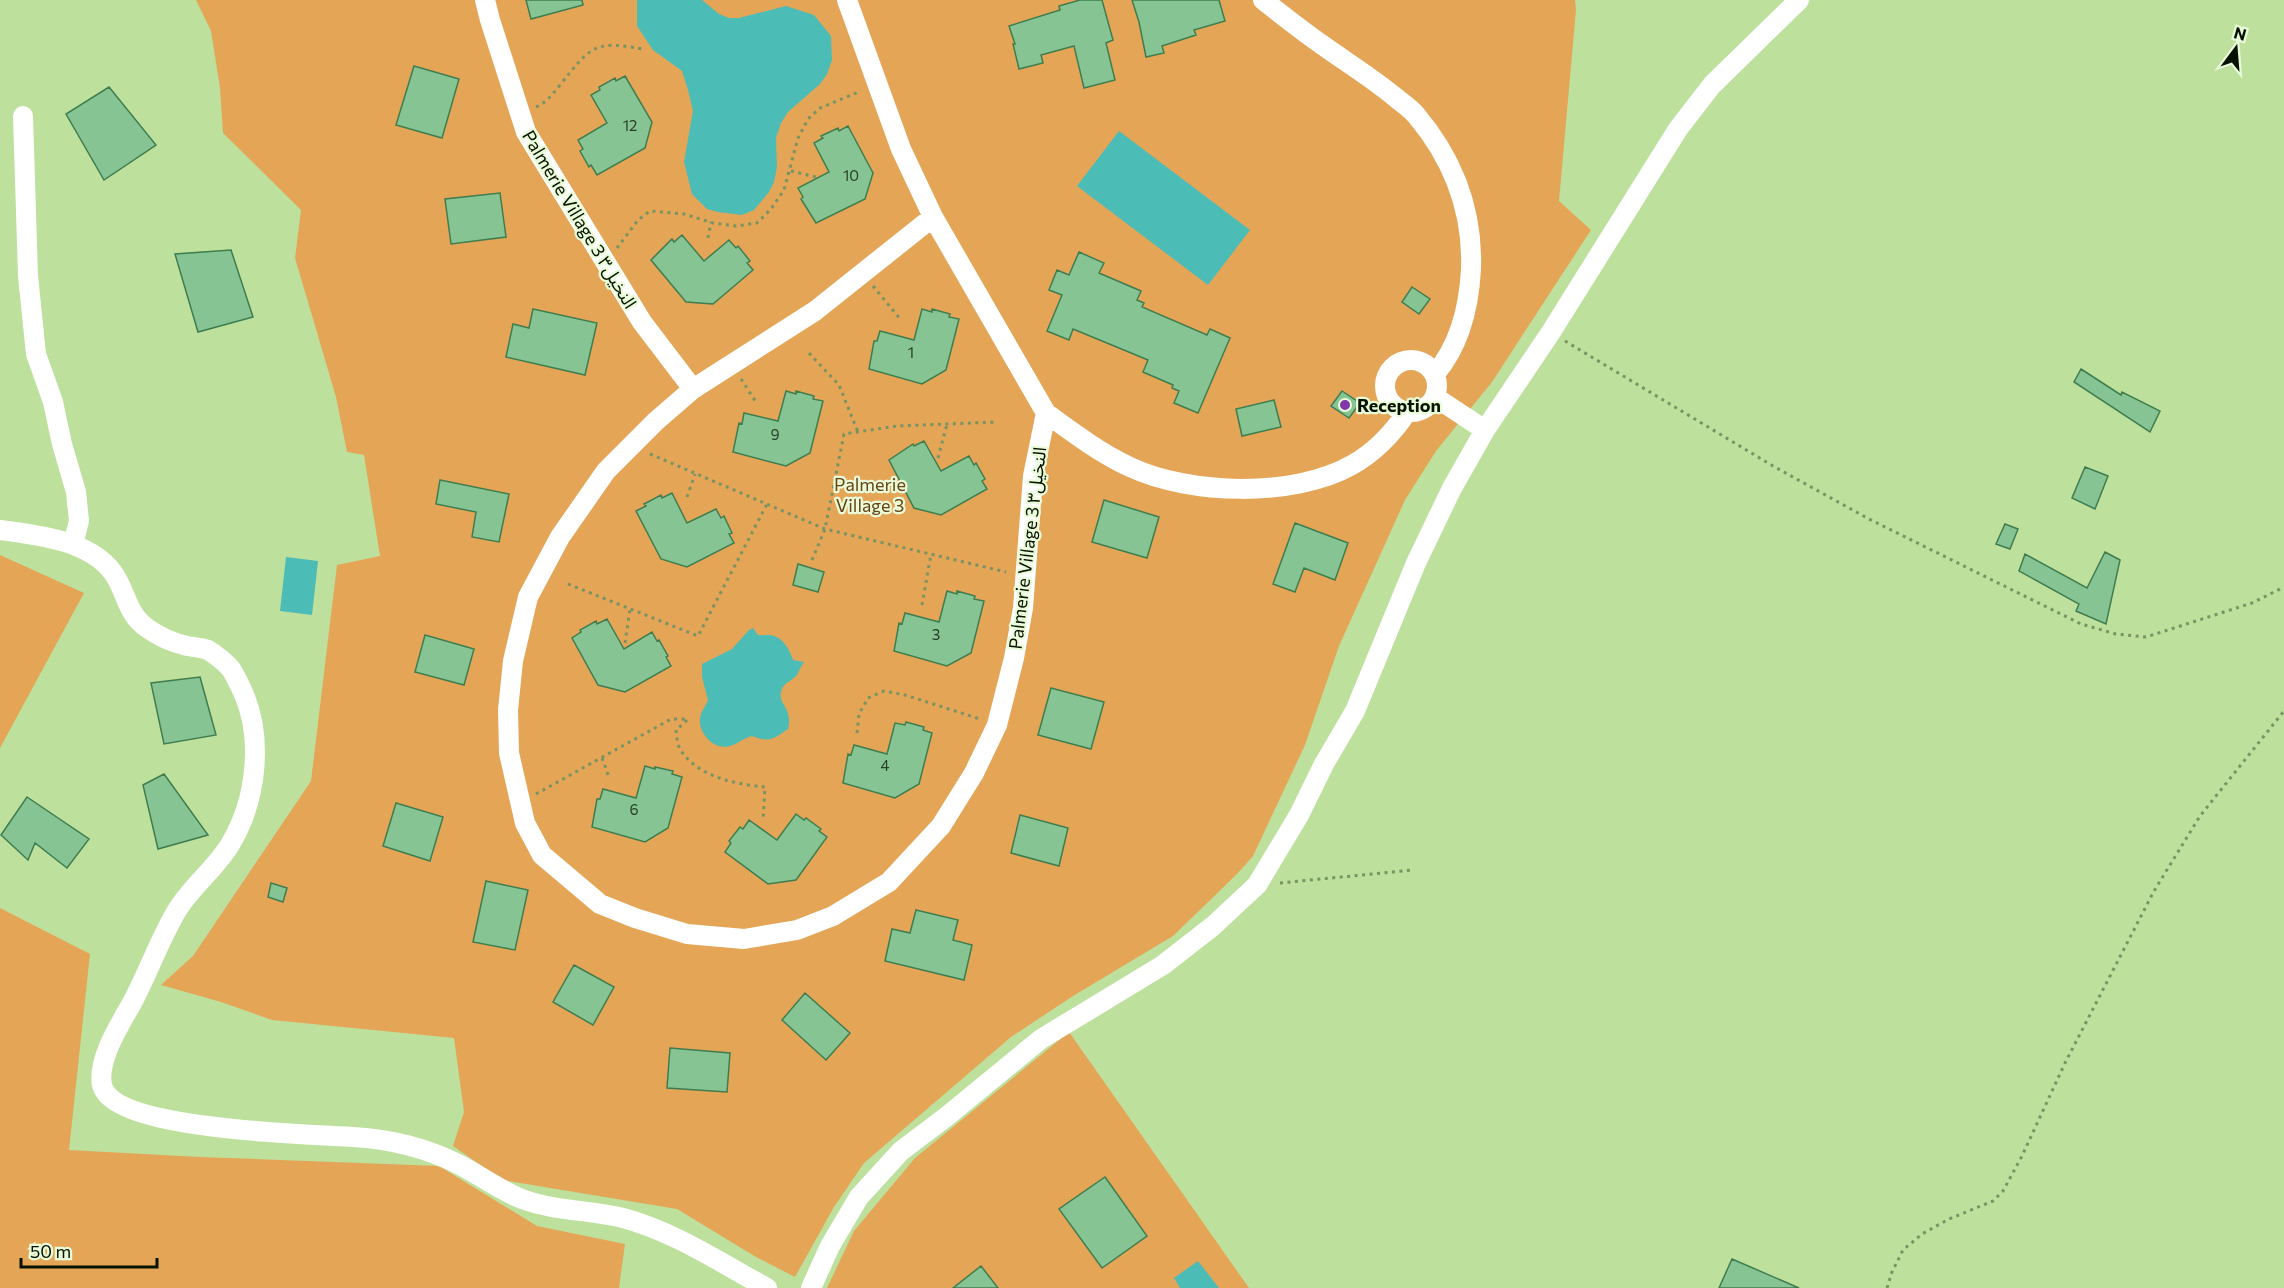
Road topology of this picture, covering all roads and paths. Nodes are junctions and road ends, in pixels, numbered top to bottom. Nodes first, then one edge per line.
1 (485, 0) edge
2 (847, 0) edge
3 (1263, 0) edge
4 (1799, 0) edge
5 (642, 49) dead end
6 (864, 90) dead end
7 (520, 113) junction
8 (23, 116) dead end
9 (790, 171) junction
10 (820, 178) dead end
11 (933, 217) junction
12 (711, 222) junction
13 (708, 238) dead end
14 (605, 264) junction
15 (863, 273) junction
16 (901, 320) dead end
17 (1551, 332) junction
18 (809, 353) dead end
19 (732, 365) junction
20 (1435, 374) junction
21 (693, 390) junction
22 (1435, 398) junction
23 (756, 402) dead end
24 (1046, 412) junction
25 (1407, 412) junction
26 (997, 422) dead end
27 (947, 424) junction
28 (1485, 430) junction
29 (858, 432) junction
30 (631, 446) junction
31 (938, 458) dead end
32 (695, 474) junction
33 (687, 497) dead end
34 (766, 504) junction
35 (825, 529) junction
36 (0, 530) edge
37 (74, 544) junction
38 (931, 554) junction
39 (812, 560) dead end
40 (1024, 577) junction
41 (568, 584) dead end
42 (2284, 587) edge
43 (922, 605) dead end
44 (630, 609) junction
45 (625, 644) dead end
46 (2284, 711) edge
47 (997, 725) junction
48 (857, 733) dead end
49 (602, 758) junction
50 (609, 777) dead end
51 (521, 802) junction
52 (763, 820) dead end
53 (1413, 870) dead end
54 (1257, 885) junction
55 (767, 1288) edge
56 (811, 1288) edge
57 (1887, 1288) edge

1 - 7 street, Palmerie Village 3 النخيل٣
2 - 11 street, Palmerie Village 3 النخيل٣
3 - 20 street
4 - 17 street
5 - 7 path
6 - 9 path
7 - 14 street, Palmerie Village 3 النخيل٣
8 - 37 street
9 - 10 path
9 - 12 path
11 - 15 street, Palmerie Village 3 النخيل٣
11 - 24 street, Palmerie Village 3 النخيل٣
12 - 13 path
12 - 14 path
14 - 21 street, Palmerie Village 3 النخيل٣
15 - 16 path
15 - 19 street, Palmerie Village 3 النخيل٣
17 - 28 street
17 - 42 path
18 - 29 path
19 - 21 street, Palmerie Village 3 النخيل٣
19 - 23 path
20 - 22 street
20 - 25 street
21 - 30 street, Palmerie Village 3 النخيل٣
22 - 25 street, Palmerie Village 3 النخيل٣
22 - 28 street
24 - 25 street, Palmerie Village 3 النخيل٣
24 - 40 street, Palmerie Village 3 النخيل٣
26 - 27 path
27 - 29 path
27 - 31 path
28 - 54 street
29 - 35 path
30 - 32 path
30 - 51 street, Palmerie Village 3 النخيل٣
32 - 33 path
32 - 34 path
34 - 35 path
34 - 44 path
35 - 38 path
35 - 39 path
36 - 37 street
37 - 55 street
38 - 40 path
38 - 43 path
40 - 47 street, Palmerie Village 3 النخيل٣
41 - 44 path
44 - 45 path
46 - 57 path
47 - 48 path
47 - 51 street, Palmerie Village 3 النخيل٣
49 - 50 path
49 - 51 path
49 - 52 path
53 - 54 path
54 - 56 street

